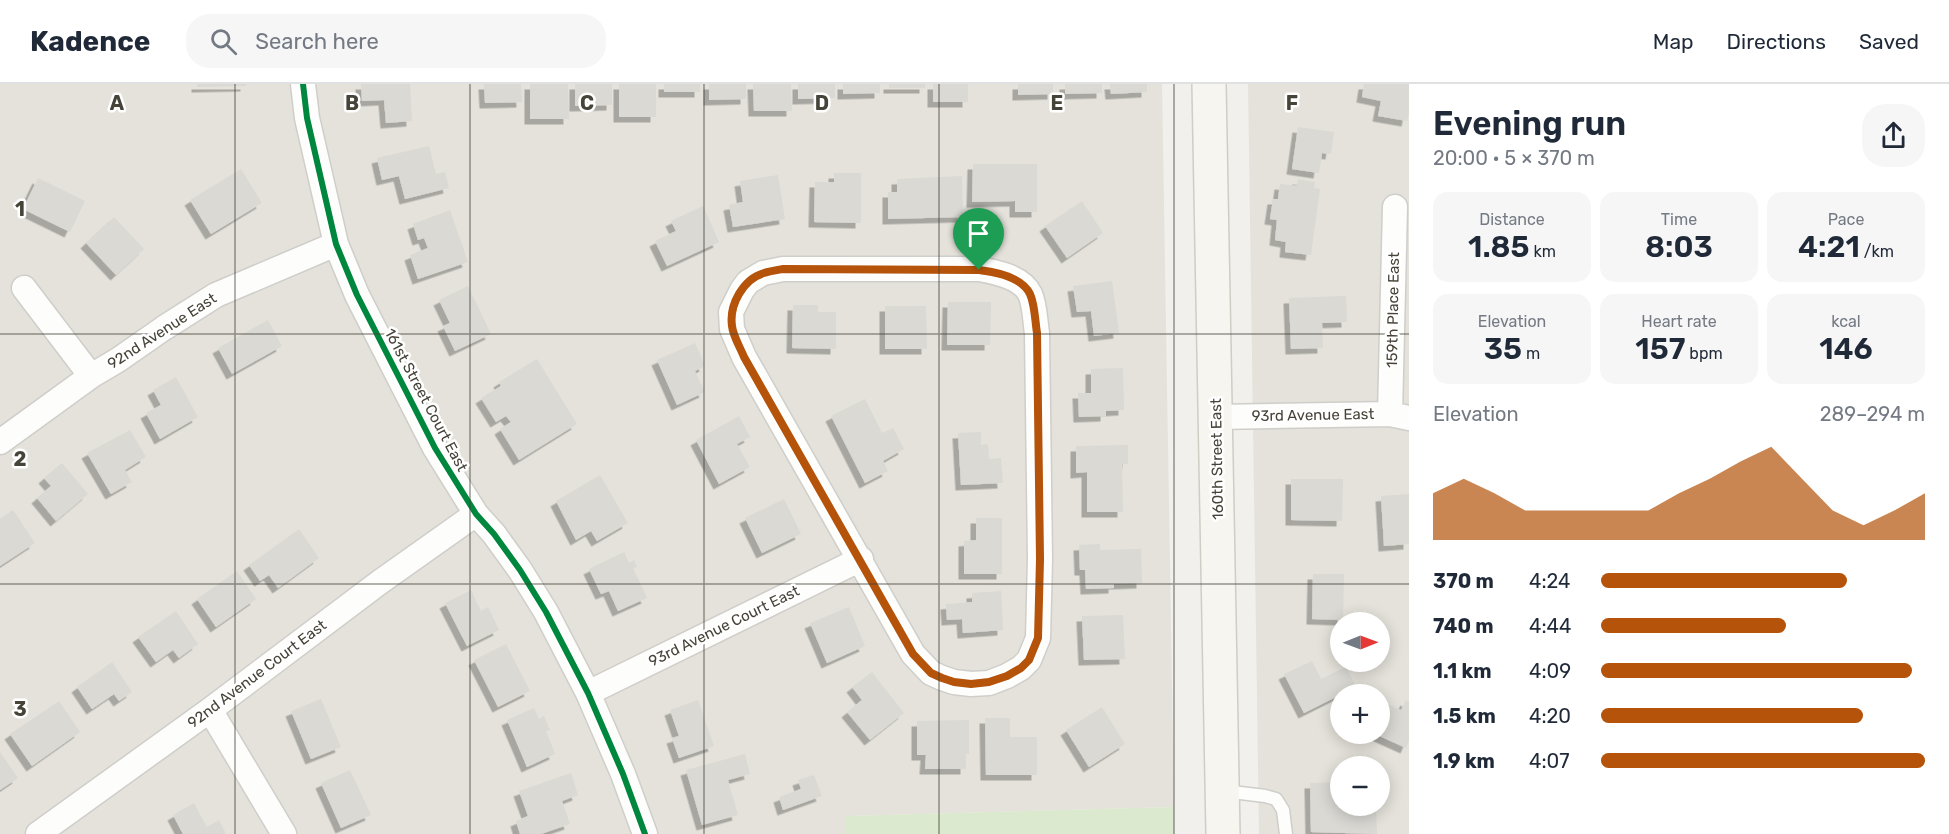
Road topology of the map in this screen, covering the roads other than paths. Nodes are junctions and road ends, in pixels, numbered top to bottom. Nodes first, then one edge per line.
1 (303, 84) edge
2 (1209, 84) edge
3 (1395, 207) dead end
4 (336, 244) junction
5 (24, 288) dead end
6 (91, 376) junction
7 (1400, 416) edge
8 (1216, 417) junction
9 (0, 442) edge
10 (476, 514) junction
11 (861, 559) junction
12 (588, 693) junction
13 (210, 710) junction
14 (1222, 791) junction
15 (38, 834) edge
16 (284, 834) edge
17 (645, 834) edge
18 (1223, 834) edge
19 (1286, 834) edge

1 - 4 street, 161st Street Court East
2 - 8 main road, 160th Street East
3 - 7 street, 159th Place East
4 - 6 street, 92nd Avenue East
4 - 10 street, 161st Street Court East
5 - 6 street
6 - 9 street, 92nd Avenue East
7 - 8 street, 93rd Avenue East
8 - 14 main road, 160th Street East
10 - 12 street, 161st Street Court East
10 - 13 street, 92nd Avenue Court East
11 - 11 street
11 - 12 street, 93rd Avenue Court East
12 - 17 street, 161st Street Court East
13 - 15 street, 92nd Avenue Court East
13 - 16 street
14 - 18 main road, 160th Street East
14 - 19 lane

